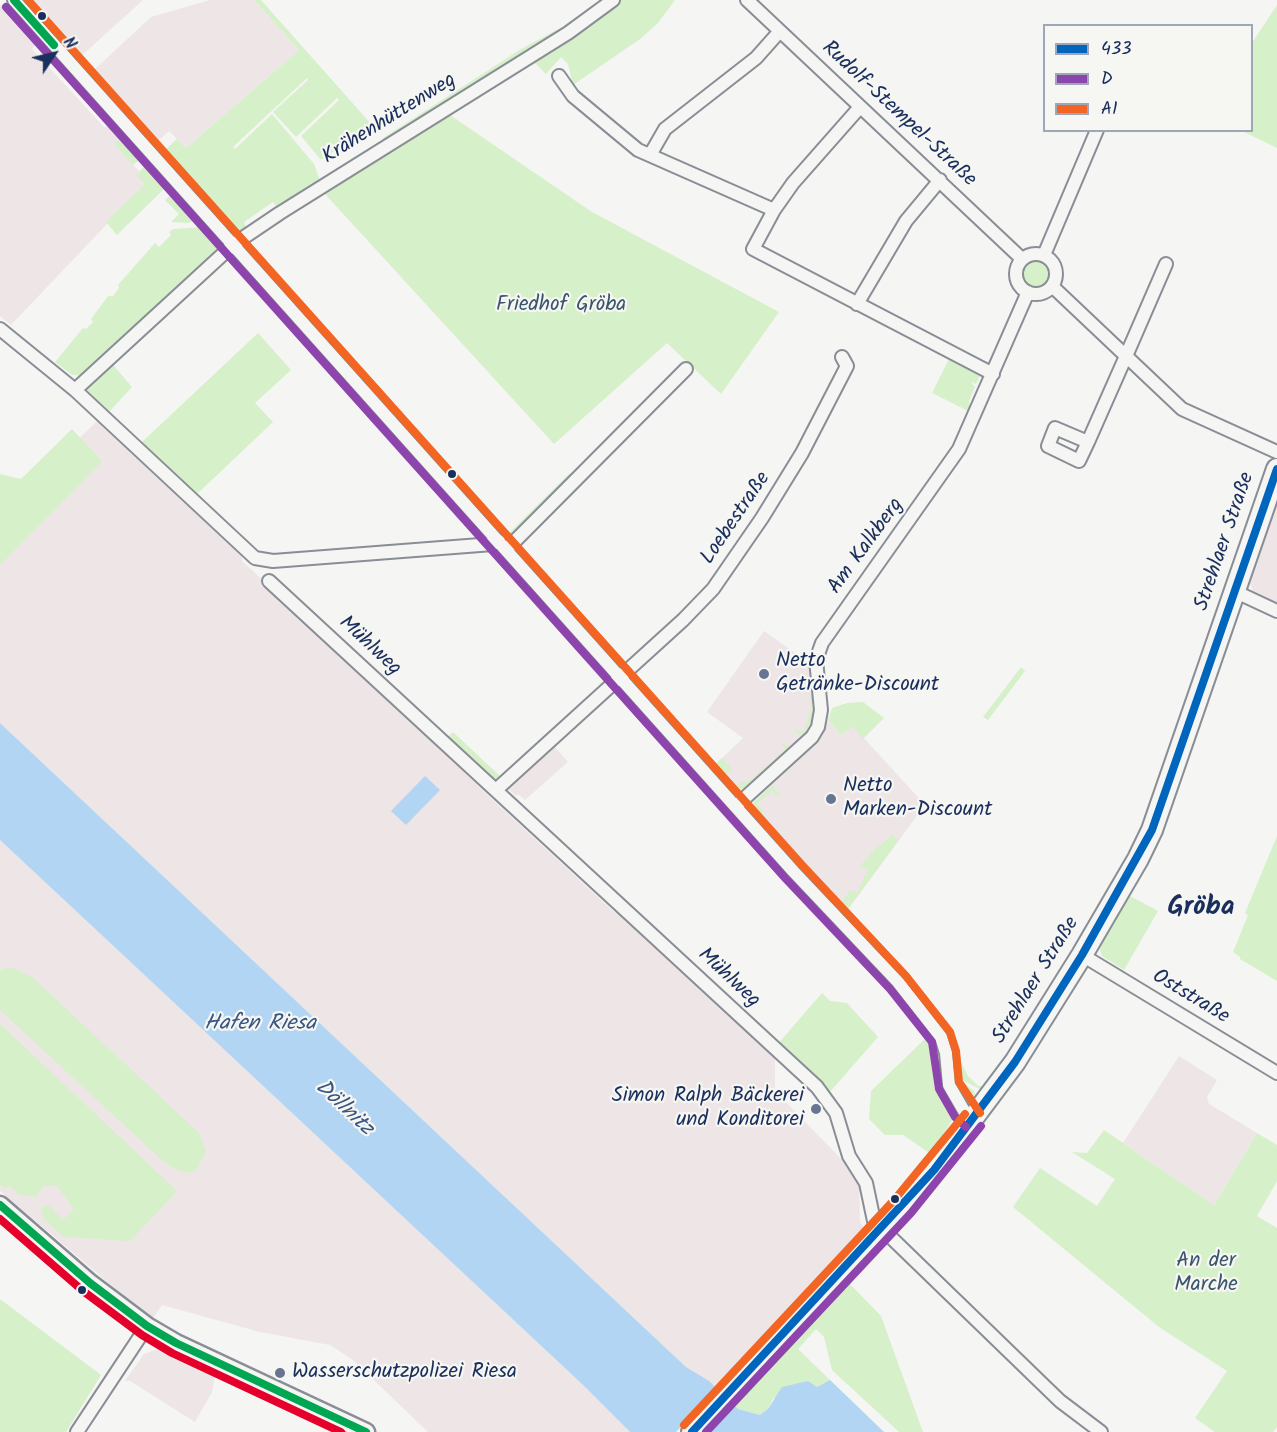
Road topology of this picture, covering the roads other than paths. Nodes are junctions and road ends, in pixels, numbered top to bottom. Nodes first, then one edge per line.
1 (14, 0) edge
2 (613, 0) edge
3 (747, 0) edge
4 (780, 31) junction
5 (559, 76) dead end
6 (860, 107) junction
7 (1096, 132) edge
8 (650, 155) junction
9 (940, 180) junction
10 (774, 210) junction
11 (234, 244) junction
12 (1044, 255) junction
13 (1022, 259) junction
14 (1166, 264) dead end
15 (1052, 286) junction
16 (1028, 292) junction
17 (857, 304) junction
18 (0, 329) edge
19 (1126, 356) junction
20 (842, 357) dead end
21 (686, 369) dead end
22 (993, 374) junction
23 (75, 390) junction
24 (1088, 442) dead end
25 (1277, 452) edge
26 (1277, 469) edge
27 (503, 545) junction
28 (269, 581) dead end
29 (1234, 591) junction
30 (1277, 611) edge
31 (621, 677) junction
32 (497, 789) junction
33 (736, 806) junction
34 (1082, 955) junction
35 (1277, 1073) edge
36 (972, 1120) junction
37 (0, 1205) edge
38 (881, 1230) junction
39 (147, 1326) junction
40 (77, 1432) edge
41 (366, 1432) edge
42 (692, 1432) edge
43 (1101, 1432) edge

1 - 11 street
2 - 11 street, Krähenhüttenweg
3 - 4 street, Rudolf-Stempel-Straße
4 - 6 street, Rudolf-Stempel-Straße
4 - 8 street
5 - 8 street
6 - 9 street, Rudolf-Stempel-Straße
6 - 10 street
7 - 12 street
8 - 10 street
9 - 13 street, Rudolf-Stempel-Straße
9 - 17 street
10 - 17 street
11 - 23 street, Krähenhüttenweg
11 - 27 street
12 - 13 street
12 - 15 street
13 - 16 street
14 - 19 street
15 - 16 street
15 - 19 street
16 - 22 street, Am Kalkberg
17 - 22 street
18 - 23 street
19 - 24 street
19 - 25 street
20 - 31 street, Loebestraße
21 - 27 street
22 - 33 street, Am Kalkberg
23 - 27 street
26 - 29 main road, Strehlaer Straße
27 - 31 street
28 - 32 street, Mühlweg
29 - 30 street
29 - 34 main road, Strehlaer Straße
31 - 32 street
31 - 33 street
32 - 38 street, Mühlweg
33 - 36 street
34 - 35 street, Oststraße
34 - 36 main road, Strehlaer Straße
36 - 38 main road, Strehlaer Straße
37 - 39 main road
38 - 42 main road, Strehlaer Straße
38 - 43 street
39 - 40 street
39 - 41 main road

